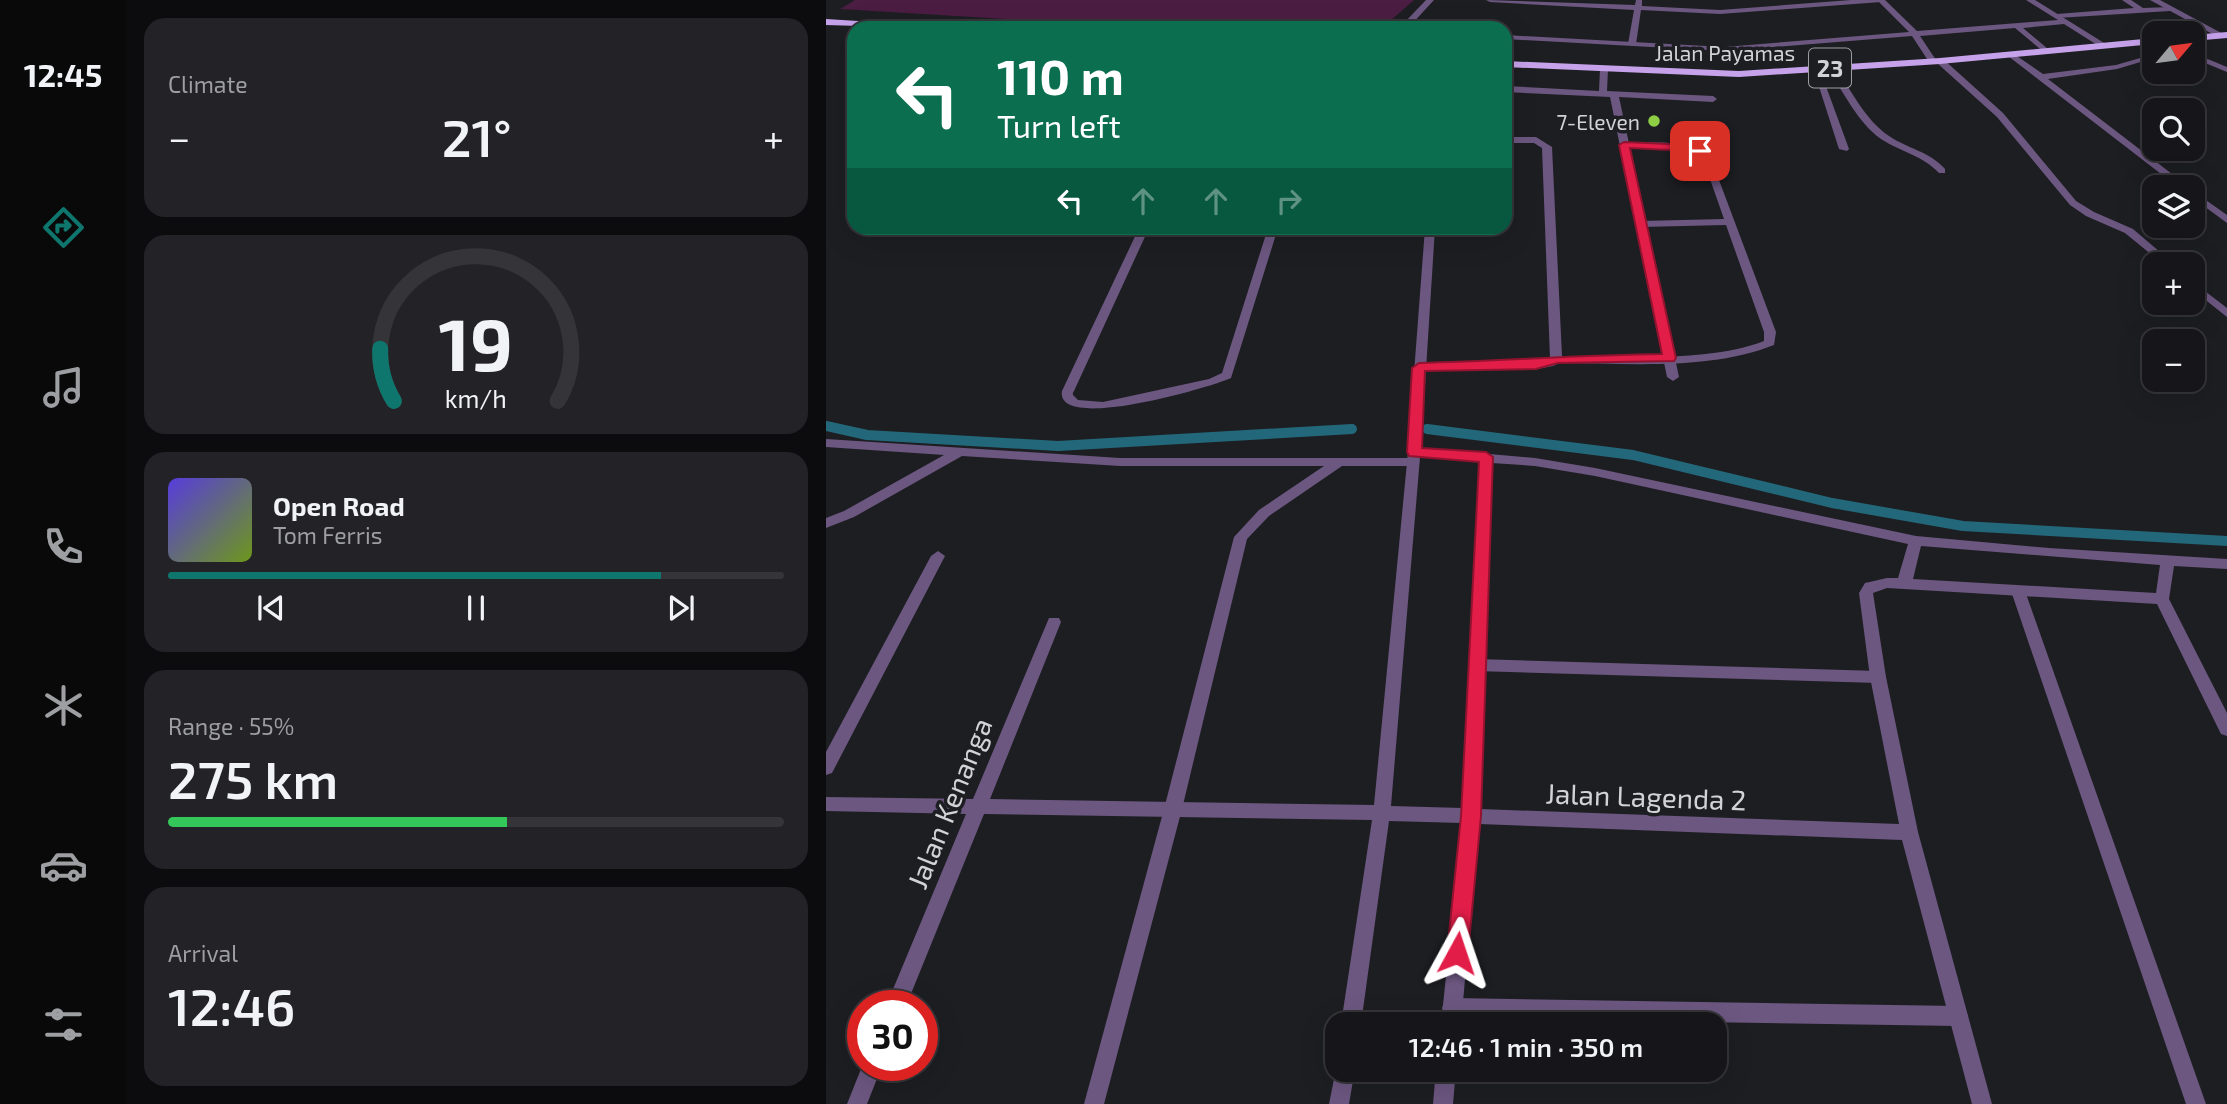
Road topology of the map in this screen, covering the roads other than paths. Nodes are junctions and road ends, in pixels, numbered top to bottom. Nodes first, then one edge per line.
1 (1430, 0) edge
2 (1490, 0) edge
3 (1881, 0) edge
4 (2031, 0) edge
5 (2126, 0) edge
6 (2154, 0) edge
7 (1638, 4) edge
8 (2142, 9) junction
9 (2170, 9) junction
10 (2057, 16) junction
11 (1411, 21) edge
12 (826, 22) edge
13 (2066, 22) junction
14 (847, 23) edge
15 (2015, 25) junction
16 (1914, 33) junction
17 (2224, 35) edge
18 (1512, 37) edge
19 (2205, 37) edge
20 (2142, 42) edge
21 (1632, 44) junction
22 (2105, 46) junction
23 (2045, 51) junction
24 (2011, 54) junction
25 (2142, 60) edge
26 (2205, 60) edge
27 (1936, 61) junction
28 (1512, 64) edge
29 (1831, 68) junction
30 (1604, 69) junction
31 (1816, 69) junction
32 (2227, 70) edge
33 (2041, 78) junction
34 (1512, 89) edge
35 (1609, 94) junction
36 (1713, 99) dead end
37 (1512, 140) edge
38 (1624, 145) junction
39 (1844, 149) dead end
40 (1942, 172) dead end
41 (2168, 175) edge
42 (2205, 203) edge
43 (2227, 220) edge
44 (1730, 222) junction
45 (1641, 223) junction
46 (1141, 235) edge
47 (1271, 235) edge
48 (1429, 235) edge
49 (2154, 252) edge
50 (2205, 295) edge
51 (2227, 314) edge
52 (1669, 358) junction
53 (1556, 359) junction
54 (1419, 368) junction
55 (1673, 377) dead end
56 (826, 443) edge
57 (958, 452) junction
58 (1414, 457) junction
59 (1486, 457) junction
60 (1338, 463) junction
61 (826, 523) edge
62 (1916, 541) junction
63 (938, 556) dead end
64 (2168, 562) junction
65 (2227, 564) edge
66 (1904, 584) junction
67 (2018, 591) junction
68 (2162, 599) junction
69 (1054, 622) dead end
70 (1476, 665) junction
71 (1878, 677) junction
72 (2227, 729) edge
73 (826, 768) edge
74 (826, 804) edge
75 (978, 806) junction
76 (1173, 809) junction
77 (1382, 813) junction
78 (1471, 816) junction
79 (1909, 832) junction
80 (903, 990) edge
81 (1353, 1012) edge
82 (1451, 1012) edge
83 (1727, 1016) edge
84 (1958, 1016) junction
85 (866, 1081) edge
86 (1343, 1082) edge
87 (1445, 1082) edge
88 (857, 1104) edge
89 (1094, 1104) edge
90 (1339, 1104) edge
91 (1443, 1104) edge
92 (1982, 1104) edge
93 (2196, 1104) edge

1 - 11 street
2 - 7 street
3 - 7 street
3 - 16 street
4 - 10 street
5 - 8 street
6 - 9 street
7 - 21 street
8 - 9 street
8 - 10 street
9 - 17 street
10 - 13 street
12 - 14 highway
13 - 15 street
13 - 22 street
15 - 16 street
15 - 23 street
16 - 21 street
16 - 27 street
17 - 19 highway
18 - 21 street
20 - 22 highway, Jalan Payamas / 23
22 - 23 highway, Jalan Payamas / 23
23 - 24 highway, Jalan Payamas / 23
24 - 27 highway, Jalan Payamas / 23
24 - 33 street
25 - 33 street
26 - 32 street
27 - 29 highway, Jalan Payamas / 23
27 - 49 street
28 - 30 highway, Jalan Payamas / 23
29 - 31 highway, Jalan Payamas / 23
29 - 40 street
30 - 31 highway, Jalan Payamas / 23
30 - 35 street
31 - 39 street
33 - 41 street
34 - 35 street
35 - 36 street
35 - 38 street
37 - 53 street
38 - 44 street
38 - 45 street
42 - 43 street
44 - 45 street
44 - 52 street
45 - 52 street
46 - 47 street
48 - 54 street
50 - 51 street
52 - 53 street
52 - 55 street
53 - 54 street
54 - 58 street
56 - 57 street
57 - 60 street
57 - 61 street
58 - 59 street
58 - 60 street
58 - 77 street
59 - 62 street
59 - 70 street
60 - 76 street
62 - 64 street
62 - 66 street
63 - 73 street
64 - 65 street
64 - 68 street
66 - 67 street
66 - 71 street
67 - 68 street
67 - 93 street
68 - 72 street
69 - 75 street, Jalan Kenanga
70 - 71 street
70 - 78 street
71 - 79 street
74 - 75 street, Jalan Lagenda 2
75 - 76 street, Jalan Lagenda 2
75 - 80 street, Jalan Kenanga
76 - 77 street, Jalan Lagenda 2
76 - 89 street
77 - 78 street, Jalan Lagenda 2
77 - 81 street
78 - 79 street, Jalan Lagenda 2
78 - 82 street
79 - 84 street
83 - 84 street
84 - 92 street
85 - 88 street
86 - 90 street
87 - 91 street

